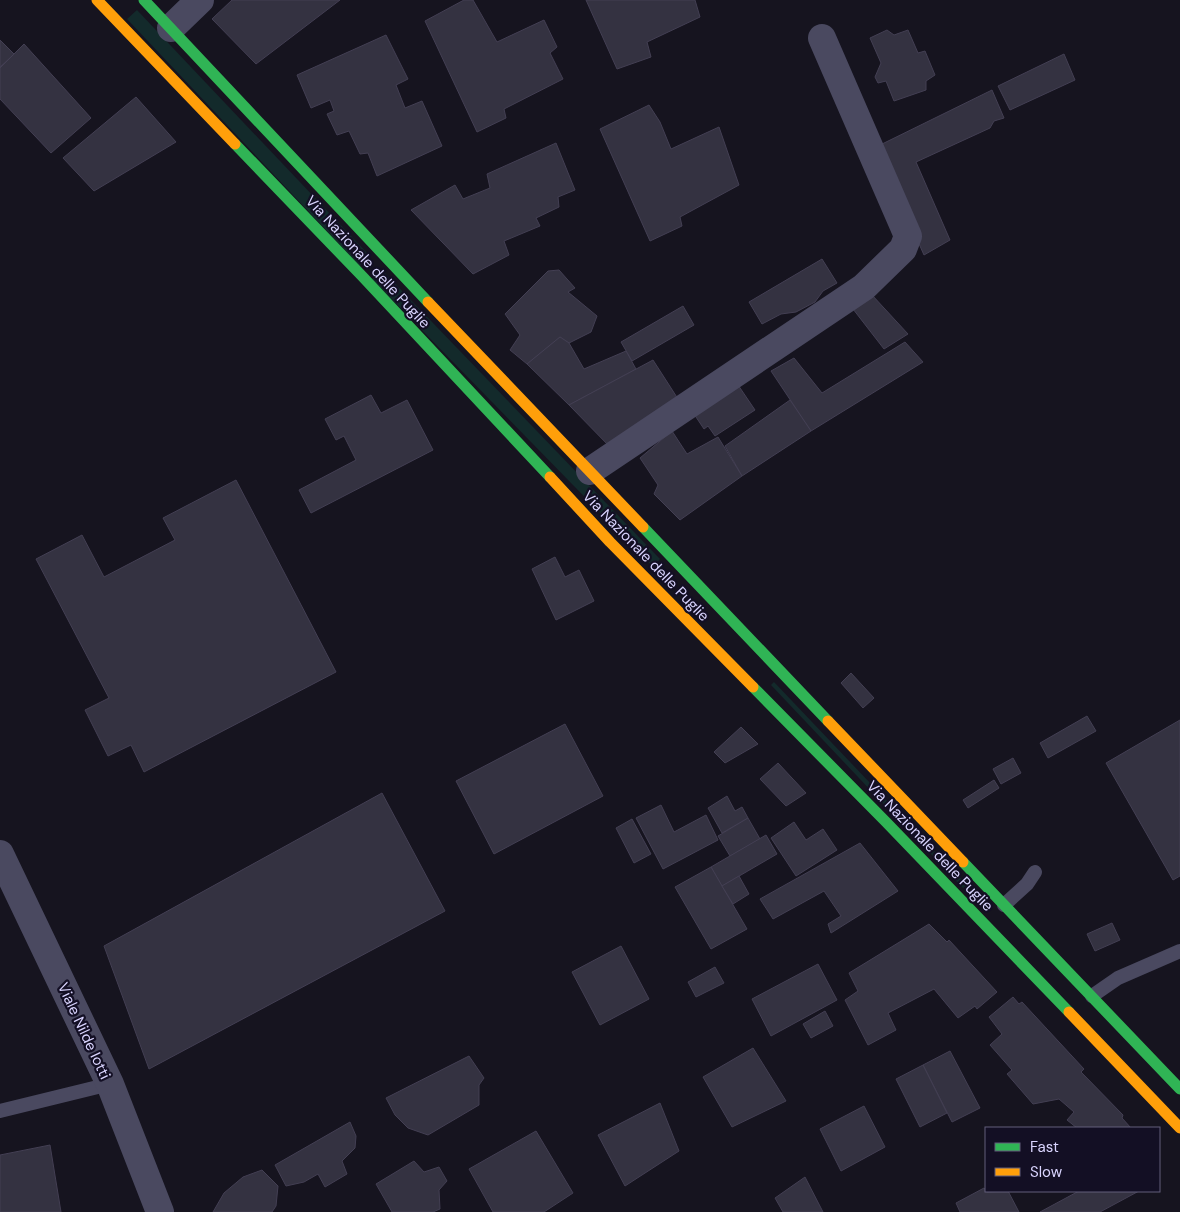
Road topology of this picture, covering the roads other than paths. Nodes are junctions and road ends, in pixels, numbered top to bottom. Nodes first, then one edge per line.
1 (97, 0) edge
2 (144, 0) edge
3 (200, 0) edge
4 (171, 28) junction
5 (822, 38) dead end
6 (590, 471) junction
7 (0, 854) edge
8 (1035, 872) dead end
9 (1004, 904) junction
10 (1180, 951) edge
11 (1092, 996) junction
12 (110, 1084) junction
13 (1180, 1089) edge
14 (0, 1111) edge
15 (1180, 1128) edge
16 (160, 1212) edge

1 - 15 main road, Via Nazionale delle Puglie
2 - 4 main road, Via Nazionale delle Puglie
3 - 4 street
4 - 6 main road, Via Nazionale delle Puglie
5 - 6 street
6 - 9 main road, Via Nazionale delle Puglie
7 - 12 street, Viale Nilde Iotti
8 - 9 lane
9 - 11 main road, Via Nazionale delle Puglie
10 - 11 lane
11 - 13 main road, Via Nazionale delle Puglie
12 - 14 lane
12 - 16 street, Viale Nilde Iotti

